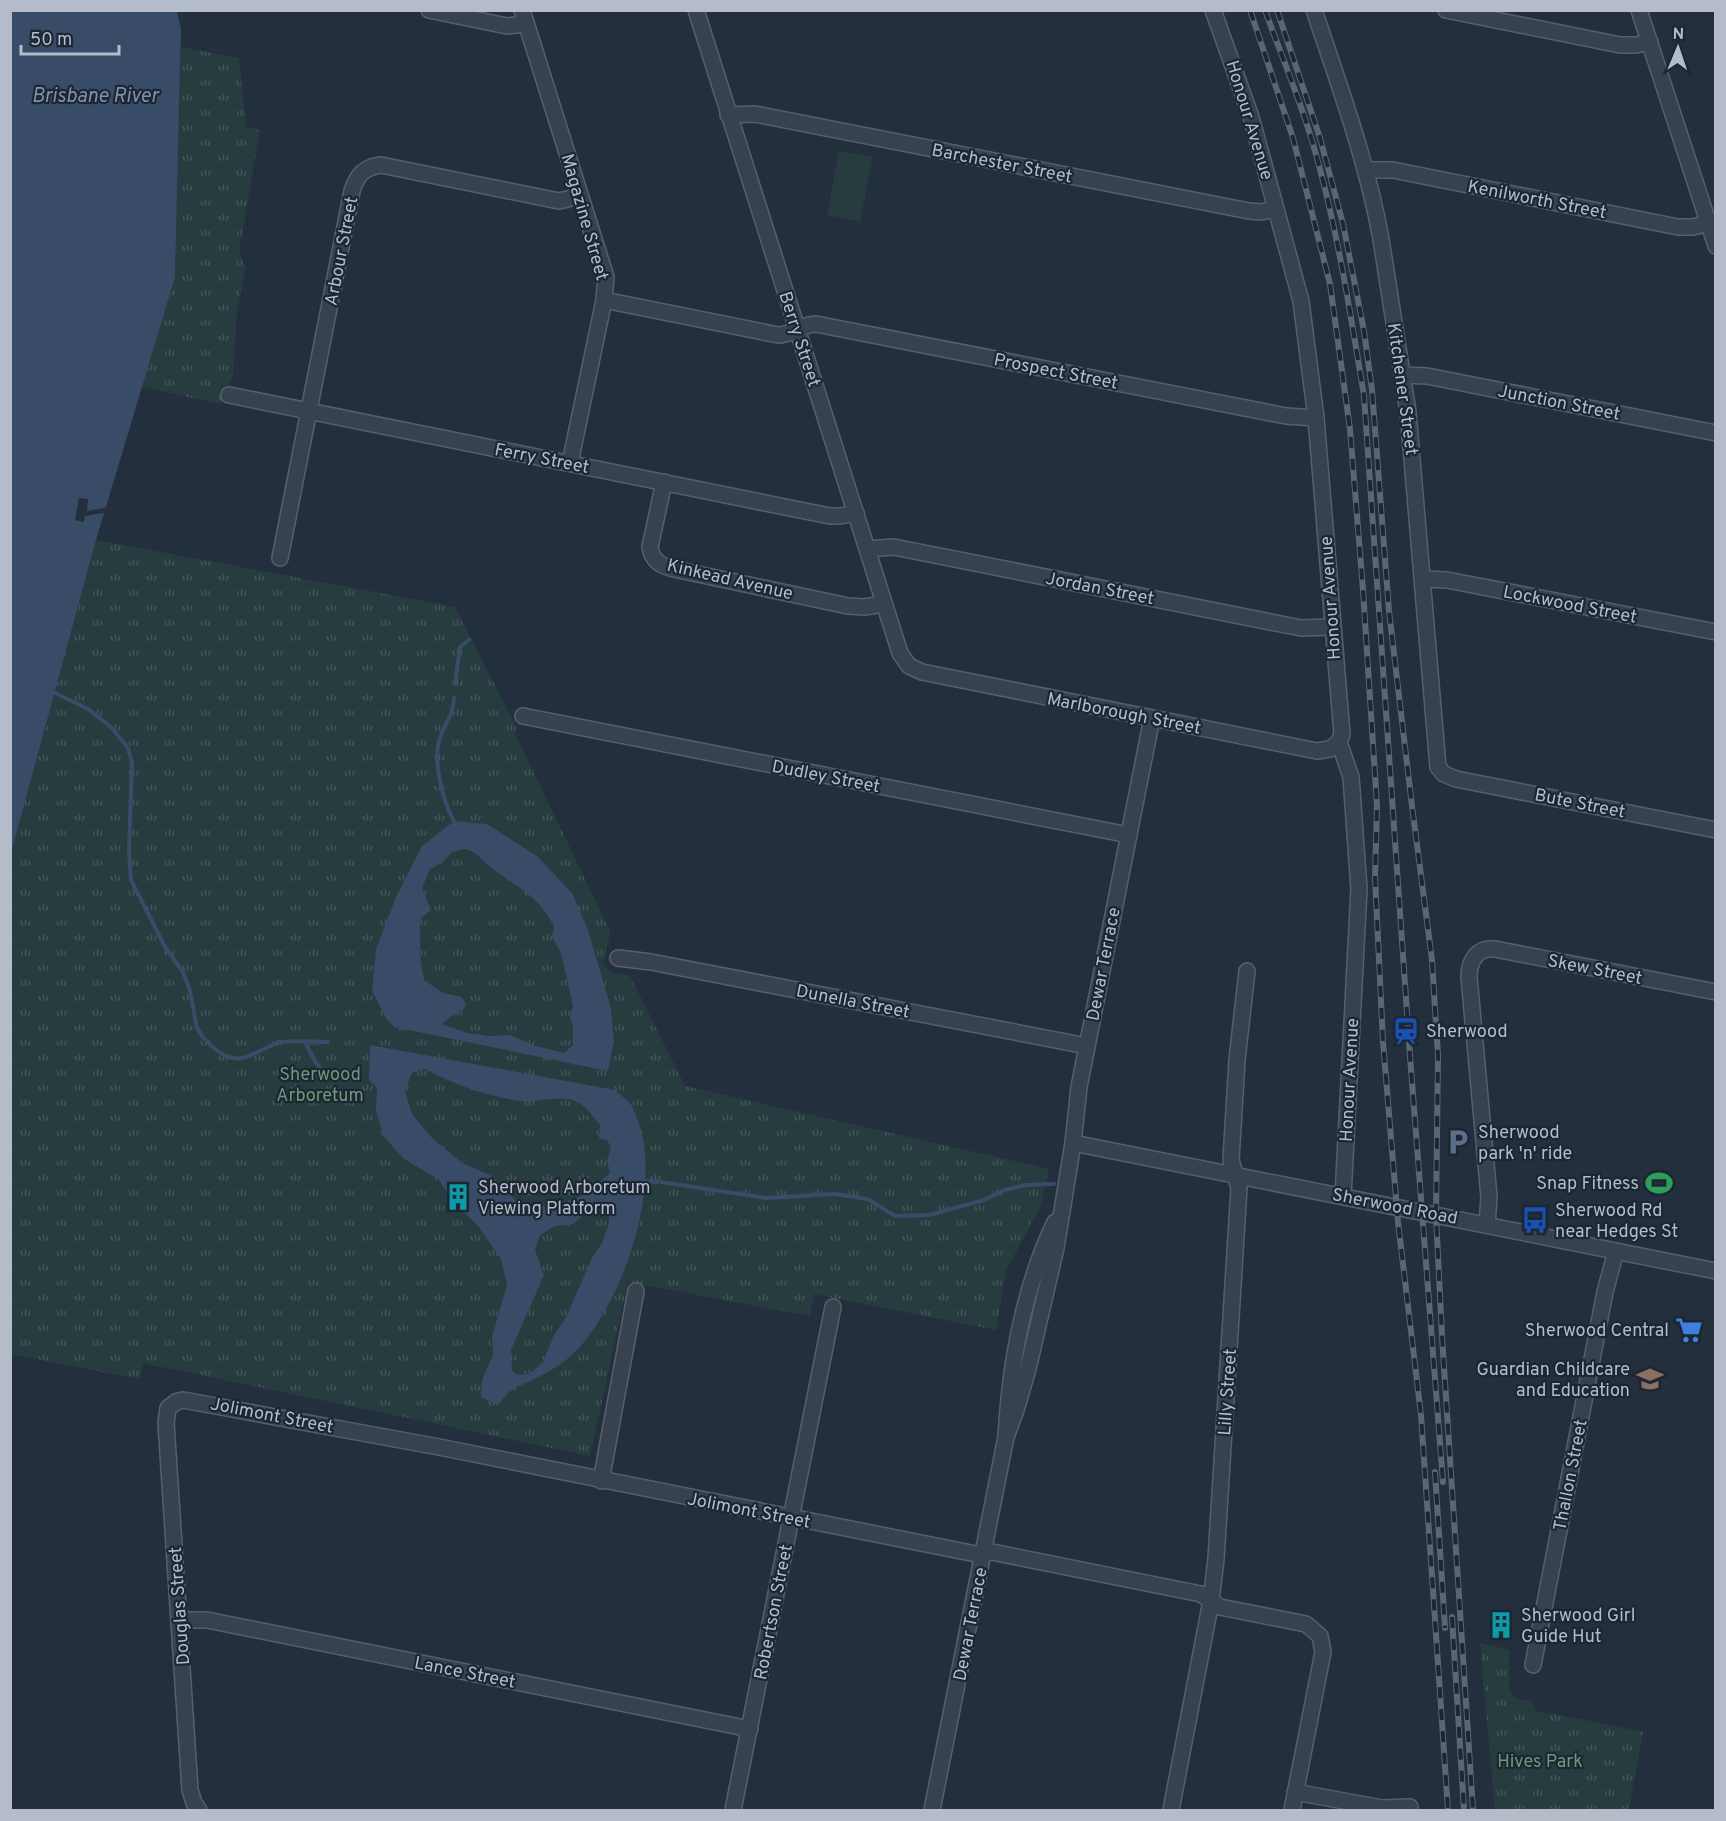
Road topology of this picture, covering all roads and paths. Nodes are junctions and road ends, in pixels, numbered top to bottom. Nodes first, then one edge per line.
1 (429, 10) edge
2 (696, 10) edge
3 (1213, 10) edge
4 (1314, 10) edge
5 (1446, 10) edge
6 (1639, 10) edge
7 (524, 17) edge
8 (1650, 42) junction
9 (728, 116) junction
10 (1365, 170) junction
11 (580, 196) junction
12 (1276, 209) junction
13 (1708, 223) junction
14 (1716, 246) edge
15 (604, 300) junction
16 (797, 329) junction
17 (1403, 375) junction
18 (229, 395) dead end
19 (309, 412) junction
20 (1316, 418) junction
21 (1716, 433) edge
22 (570, 464) junction
23 (664, 482) junction
24 (856, 513) junction
25 (868, 549) junction
26 (279, 558) dead end
27 (1423, 579) junction
28 (884, 604) junction
29 (1332, 627) junction
30 (1716, 632) edge
31 (909, 666) joint
32 (522, 717) dead end
33 (1152, 718) junction
34 (1339, 742) junction
35 (1444, 774) joint
36 (1716, 830) edge
37 (1129, 835) junction
38 (618, 958) dead end
39 (1246, 971) dead end
40 (1716, 992) edge
41 (1087, 1046) junction
42 (1073, 1143) junction
43 (1235, 1175) junction
44 (1343, 1196) junction
45 (1487, 1225) junction
46 (1616, 1251) junction
47 (1716, 1271) edge
48 (636, 1291) dead end
49 (833, 1307) dead end
50 (171, 1405) joint
51 (601, 1481) junction
52 (792, 1518) junction
53 (984, 1553) junction
54 (1211, 1601) junction
55 (180, 1620) junction
56 (1533, 1665) dead end
57 (750, 1728) junction
58 (1295, 1792) junction
59 (1410, 1807) dead end
60 (197, 1809) edge
61 (734, 1810) edge
62 (933, 1810) edge
63 (1171, 1810) edge
64 (1292, 1810) edge

1 - 7 street
2 - 9 street, Berry Street
3 - 12 street, Honour Avenue
4 - 10 street, Kitchener Street
5 - 8 street
6 - 8 street
7 - 11 street, Magazine Street
8 - 13 street
9 - 12 street, Barchester Street
9 - 16 street, Berry Street
10 - 13 street, Kenilworth Street
10 - 17 street, Kitchener Street
11 - 15 street, Magazine Street
11 - 19 street, Arbour Street
12 - 20 street, Honour Avenue
13 - 14 street
15 - 16 street, Prospect Street
15 - 22 street, Magazine Street
16 - 20 street, Prospect Street
16 - 24 street, Berry Street
17 - 21 street, Junction Street
17 - 27 street, Kitchener Street
18 - 19 street, Ferry Street
19 - 22 street, Ferry Street
19 - 26 street, Arbour Street
20 - 29 street, Honour Avenue
22 - 23 street, Ferry Street
23 - 24 street, Ferry Street
23 - 28 street, Kinkead Avenue
24 - 25 street, Berry Street
25 - 28 street, Berry Street
25 - 29 street, Jordan Street
27 - 30 street, Lockwood Street
27 - 35 street, Kitchener Street
28 - 31 street, Berry Street
29 - 34 street, Honour Avenue
31 - 33 street, Marlborough Street
32 - 37 street, Dudley Street
33 - 34 street, Marlborough Street
33 - 37 street, Dewar Terrace
34 - 44 street, Honour Avenue
35 - 36 street, Bute Street
37 - 41 street, Dewar Terrace
38 - 41 street, Dunella Street
39 - 43 street, Lilly Street
40 - 45 street, Skew Street
41 - 42 street, Dewar Terrace
42 - 43 street, Sherwood Road
42 - 53 street, Dewar Terrace
43 - 44 street, Sherwood Road
43 - 54 street, Lilly Street
44 - 45 street, Sherwood Road
45 - 46 street, Sherwood Road
46 - 47 street, Sherwood Road
46 - 56 street, Thallon Street
48 - 51 street
49 - 52 street, Robertson Street
50 - 51 street, Jolimont Street
50 - 55 street, Douglas Street
51 - 52 street, Jolimont Street
52 - 53 street, Jolimont Street
52 - 57 street, Robertson Street
53 - 54 street, Jolimont Street
53 - 62 street, Dewar Terrace
54 - 58 street, Jolimont Street
54 - 63 street, Lilly Street
55 - 57 street, Lance Street
55 - 60 street, Douglas Street
57 - 61 street, Robertson Street
58 - 59 street
58 - 64 street

